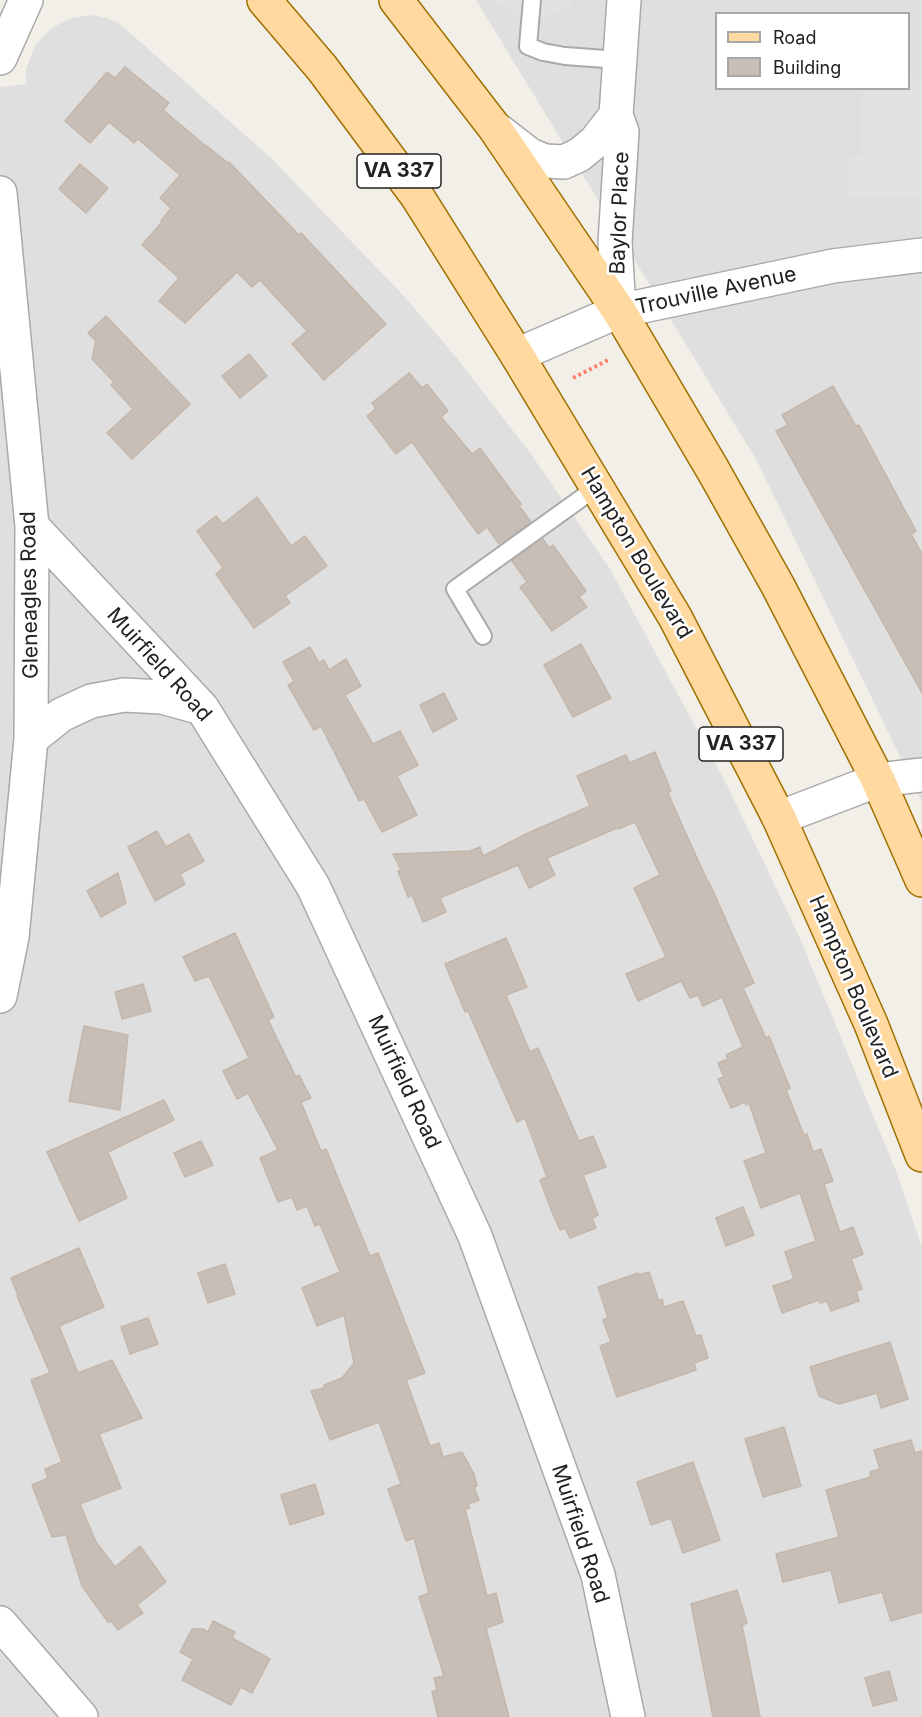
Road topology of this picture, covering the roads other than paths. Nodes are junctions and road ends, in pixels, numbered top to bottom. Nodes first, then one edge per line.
1 (26, 0) edge
2 (247, 0) edge
3 (396, 0) edge
4 (532, 0) edge
5 (624, 0) edge
6 (273, 10) edge
7 (0, 58) edge
8 (620, 60) junction
9 (616, 115) junction
10 (494, 127) junction
11 (0, 193) edge
12 (922, 255) edge
13 (619, 311) junction
14 (517, 355) junction
15 (597, 487) junction
16 (32, 525) junction
17 (483, 636) dead end
18 (202, 708) junction
19 (31, 739) junction
20 (922, 775) edge
21 (878, 780) junction
22 (779, 818) junction
23 (922, 880) edge
24 (0, 996) edge
25 (922, 1155) edge
26 (0, 1623) edge
27 (81, 1717) edge
28 (628, 1717) edge

1 - 7 street
2 - 6 main road, Hampton Boulevard
3 - 10 main road
4 - 8 lane
5 - 8 street, Baylor Place
6 - 14 main road, Hampton Boulevard / VA 337
8 - 9 street, Baylor Place
9 - 10 street, Baylor Place
9 - 13 street, Baylor Place
10 - 13 main road
11 - 16 street, Gleneagles Road
12 - 13 street, Trouville Avenue
13 - 14 street, Trouville Avenue
13 - 21 main road
14 - 15 main road, Hampton Boulevard / VA 337
15 - 17 lane
15 - 22 main road, Hampton Boulevard / VA 337
16 - 18 street, Muirfield Road
16 - 19 street, Gleneagles Road
18 - 19 street
18 - 28 street, Muirfield Road
19 - 24 street, Gleneagles Road
20 - 21 street
21 - 22 street
21 - 23 main road
22 - 25 main road, Hampton Boulevard / VA 337
26 - 27 street

